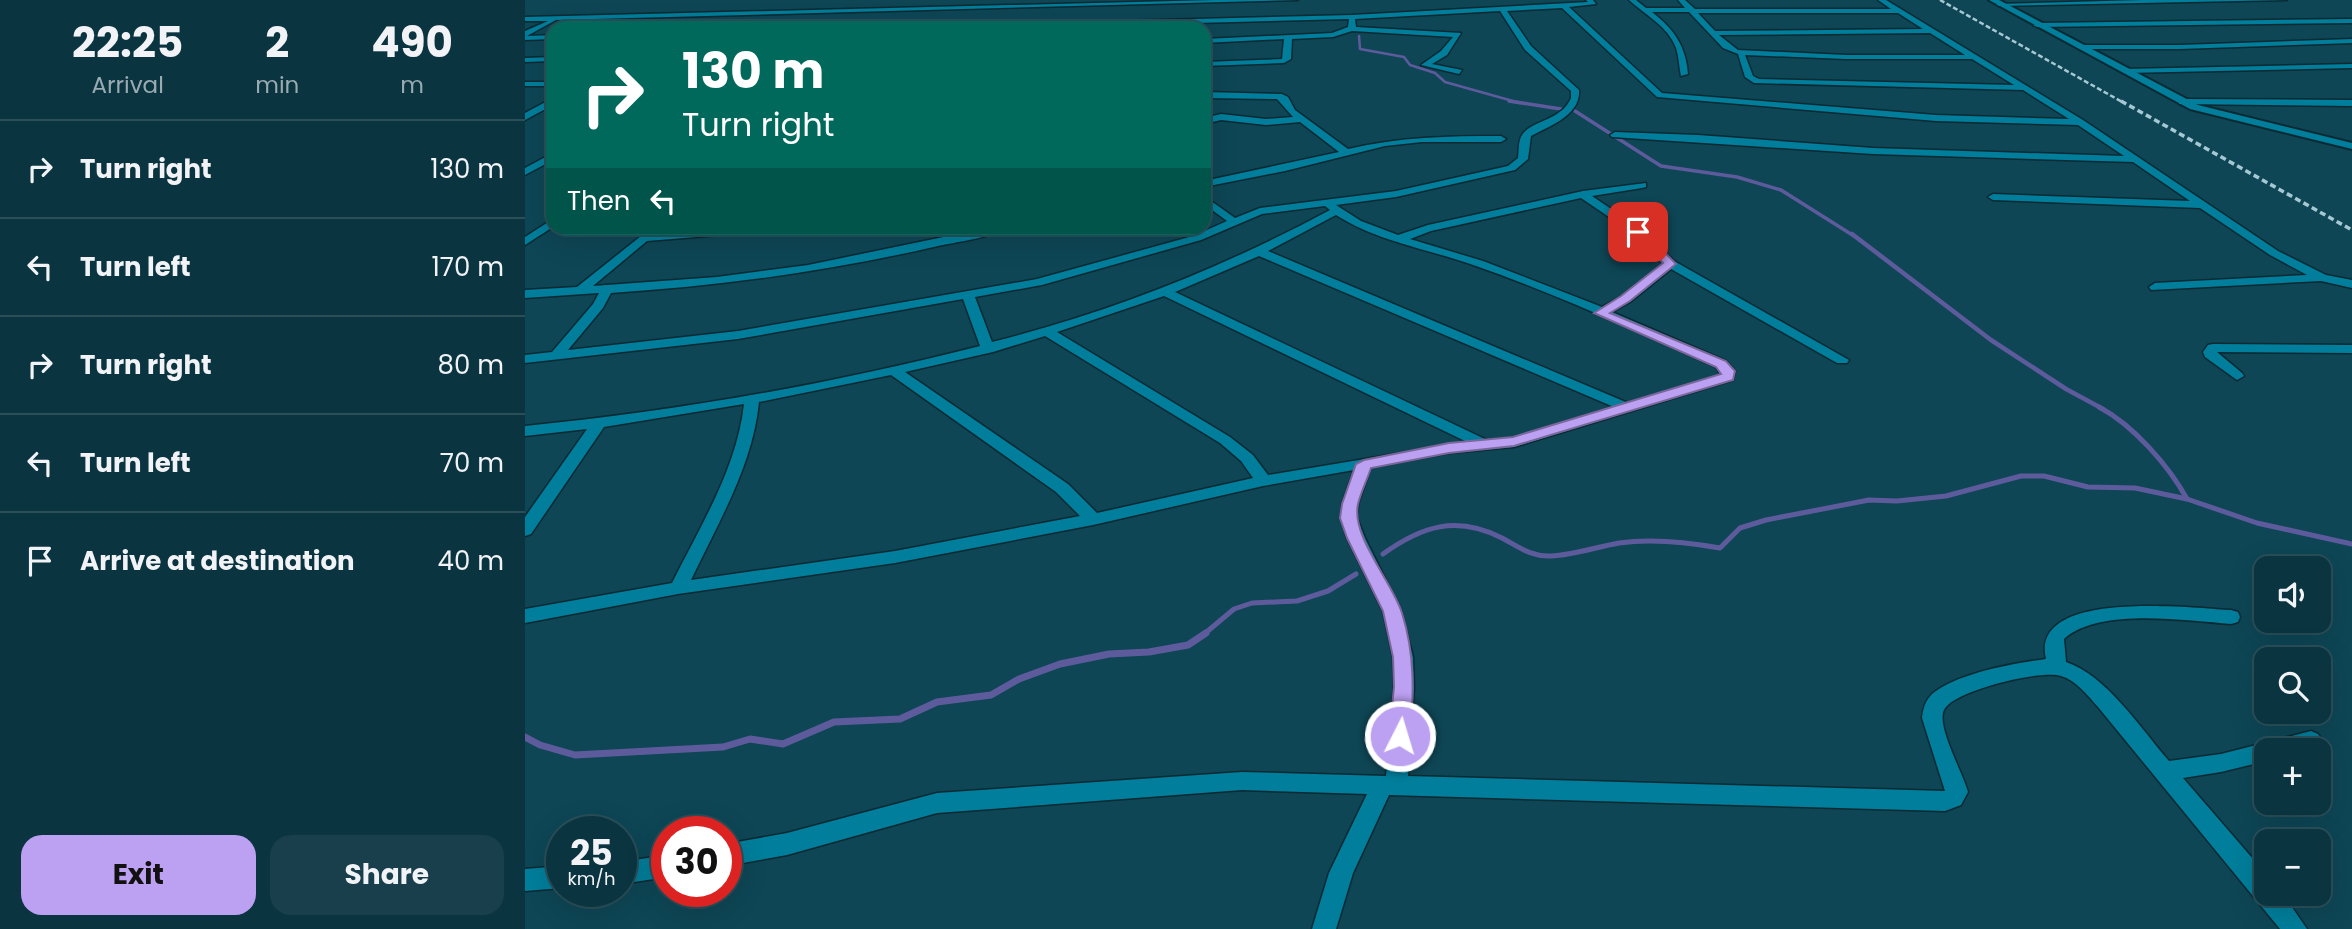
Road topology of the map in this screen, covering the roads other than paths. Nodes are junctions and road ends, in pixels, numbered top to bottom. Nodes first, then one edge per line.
1 (1295, 0) edge
2 (1589, 0) edge
3 (1632, 0) edge
4 (1681, 0) edge
5 (1881, 0) edge
6 (2284, 0) edge
7 (1996, 2) edge
8 (1565, 7) junction
9 (1502, 9) junction
10 (1645, 10) junction
11 (1693, 11) junction
12 (1898, 11) junction
13 (1352, 17) junction
14 (559, 18) junction
15 (525, 19) edge
16 (553, 21) edge
17 (1198, 21) edge
18 (2352, 21) edge
19 (2037, 24) junction
20 (546, 25) edge
21 (1352, 29) junction
22 (1932, 31) junction
23 (1715, 33) junction
24 (525, 36) edge
25 (546, 37) edge
26 (1288, 38) junction
27 (1211, 41) edge
28 (2352, 41) edge
29 (2080, 47) junction
30 (1741, 53) junction
31 (1972, 57) junction
32 (546, 59) edge
33 (525, 60) edge
34 (1211, 64) edge
35 (2352, 66) edge
36 (2125, 71) junction
37 (1459, 72) dead end
38 (1684, 74) dead end
39 (546, 83) edge
40 (525, 84) edge
41 (2025, 88) junction
42 (1211, 95) edge
43 (2182, 102) junction
44 (2352, 103) edge
45 (546, 105) edge
46 (525, 117) edge
47 (1211, 119) edge
48 (1300, 119) junction
49 (2080, 122) junction
50 (1615, 135) dead end
51 (1501, 139) dead end
52 (2352, 146) edge
53 (1344, 151) junction
54 (2135, 159) junction
55 (546, 160) edge
56 (525, 172) edge
57 (1211, 183) edge
58 (1642, 185) dead end
59 (1583, 194) junction
60 (1993, 197) dead end
61 (1211, 204) edge
62 (2205, 205) junction
63 (1331, 207) junction
64 (1233, 220) junction
65 (546, 227) edge
66 (1211, 231) edge
67 (648, 235) edge
68 (674, 235) edge
69 (968, 235) edge
70 (1203, 235) edge
71 (646, 237) junction
72 (1402, 238) junction
73 (525, 242) edge
74 (1258, 251) junction
75 (1670, 264) junction
76 (2322, 278) junction
77 (2352, 284) edge
78 (2155, 287) dead end
79 (607, 289) junction
80 (580, 291) junction
81 (1165, 292) junction
82 (525, 294) edge
83 (968, 295) junction
84 (1600, 313) junction
85 (1049, 333) junction
86 (988, 349) junction
87 (2352, 349) edge
88 (556, 356) junction
89 (525, 359) edge
90 (1842, 360) dead end
91 (894, 371) junction
92 (2237, 376) dead end
93 (752, 399) junction
94 (1624, 406) junction
95 (598, 424) junction
96 (525, 431) edge
97 (1482, 443) junction
98 (1364, 464) junction
99 (1263, 481) junction
100 (1093, 519) junction
101 (525, 530) edge
102 (678, 588) junction
103 (525, 616) edge
104 (2231, 617) dead end
105 (2058, 667) junction
106 (2254, 754) edge
107 (2164, 771) junction
108 (1389, 785) junction
109 (742, 852) edge
110 (546, 878) edge
111 (2254, 878) edge
112 (525, 880) edge
113 (2277, 906) edge
114 (1324, 929) edge
115 (2295, 929) edge

1 - 14 street
2 - 8 street
3 - 10 street
4 - 11 street
5 - 12 street
6 - 7 street
7 - 19 street
8 - 9 street
8 - 49 street
9 - 13 street
9 - 63 street
10 - 11 street
10 - 38 street
11 - 12 street
11 - 23 street
12 - 22 street
13 - 17 street
13 - 21 street
14 - 15 street
14 - 16 street
18 - 19 street
19 - 29 street
20 - 24 street
21 - 26 street
21 - 37 street
22 - 23 street
22 - 31 street
23 - 30 street
24 - 25 street
26 - 27 street
26 - 34 street
28 - 29 street
29 - 36 street
30 - 31 street
30 - 41 street
31 - 41 street
32 - 33 street
35 - 36 street
36 - 43 street
39 - 40 street
41 - 49 street
42 - 48 street
43 - 44 street
43 - 52 street
45 - 46 street
47 - 48 street
48 - 53 street
49 - 54 street
50 - 54 street
51 - 53 street
53 - 57 street
54 - 62 street
55 - 56 street
58 - 59 street
59 - 72 street
59 - 75 street
60 - 62 street
61 - 64 street
62 - 76 street
63 - 64 street
63 - 72 street
63 - 74 street
64 - 66 street
65 - 73 street
67 - 71 street
68 - 71 street
69 - 79 street
70 - 83 street
71 - 80 street
72 - 84 street
74 - 81 street
74 - 94 street
75 - 84 street
75 - 90 street
76 - 77 street
76 - 78 street
79 - 80 street
79 - 88 street
80 - 82 street
81 - 85 street
81 - 97 street
83 - 86 street
83 - 88 street
84 - 94 street
85 - 86 street
85 - 99 street
86 - 91 street
87 - 92 street
88 - 89 street
91 - 93 street
91 - 100 street
93 - 95 street
93 - 102 street
94 - 97 street
95 - 96 street
95 - 101 street
97 - 98 street
98 - 99 street
98 - 108 street
99 - 100 street
100 - 102 street
102 - 103 street
104 - 105 street
105 - 107 street
105 - 108 street
106 - 107 street
107 - 111 street
108 - 109 street
108 - 114 street
110 - 112 street
113 - 115 street

